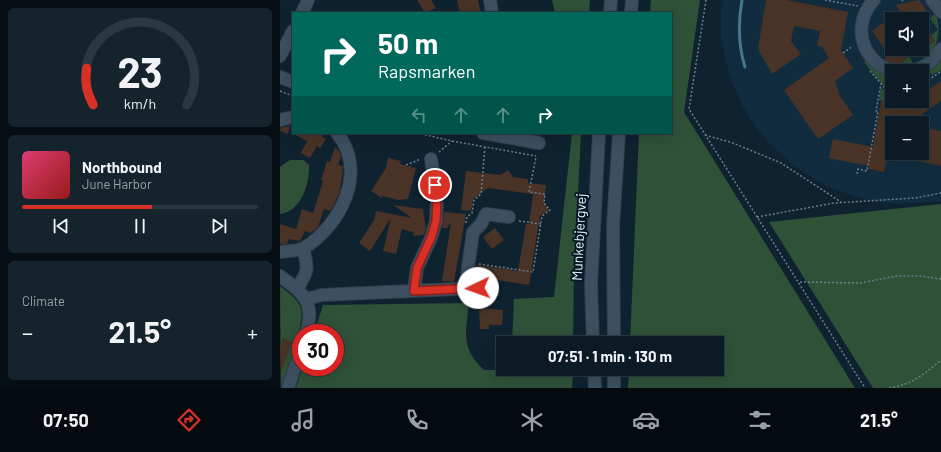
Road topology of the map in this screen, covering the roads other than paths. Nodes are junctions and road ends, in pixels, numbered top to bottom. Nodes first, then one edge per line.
1 (490, 0) edge
2 (611, 0) edge
3 (632, 0) edge
4 (932, 0) edge
5 (871, 4) edge
6 (492, 12) edge
7 (610, 12) edge
8 (631, 12) edge
9 (941, 12) edge
10 (292, 33) edge
11 (941, 49) edge
12 (280, 56) edge
13 (928, 64) edge
14 (885, 67) edge
15 (280, 77) edge
16 (292, 82) edge
17 (292, 117) edge
18 (280, 120) edge
19 (338, 134) edge
20 (489, 134) edge
21 (599, 134) edge
22 (619, 134) edge
23 (539, 143) road end
24 (431, 159) dead end
25 (509, 217) road end
26 (303, 248) junction
27 (280, 252) edge
28 (280, 276) edge
29 (297, 289) junction
30 (414, 291) junction
31 (307, 299) junction
32 (308, 324) edge
33 (593, 336) edge
34 (614, 336) edge
35 (292, 376) edge
36 (594, 376) edge
37 (614, 376) edge
38 (288, 388) edge
39 (595, 388) edge
40 (614, 388) edge

1 - 6 street
2 - 7 street
3 - 8 street
4 - 9 street
5 - 14 street
10 - 12 street
11 - 13 street
15 - 16 street
17 - 18 street
19 - 26 street
20 - 23 street
21 - 33 street, Munkebjergvej
22 - 34 street
24 - 30 street
25 - 30 street
26 - 27 street
26 - 29 street
28 - 29 street
29 - 31 street
30 - 31 street
31 - 32 street
35 - 38 street
36 - 39 street
37 - 40 street

